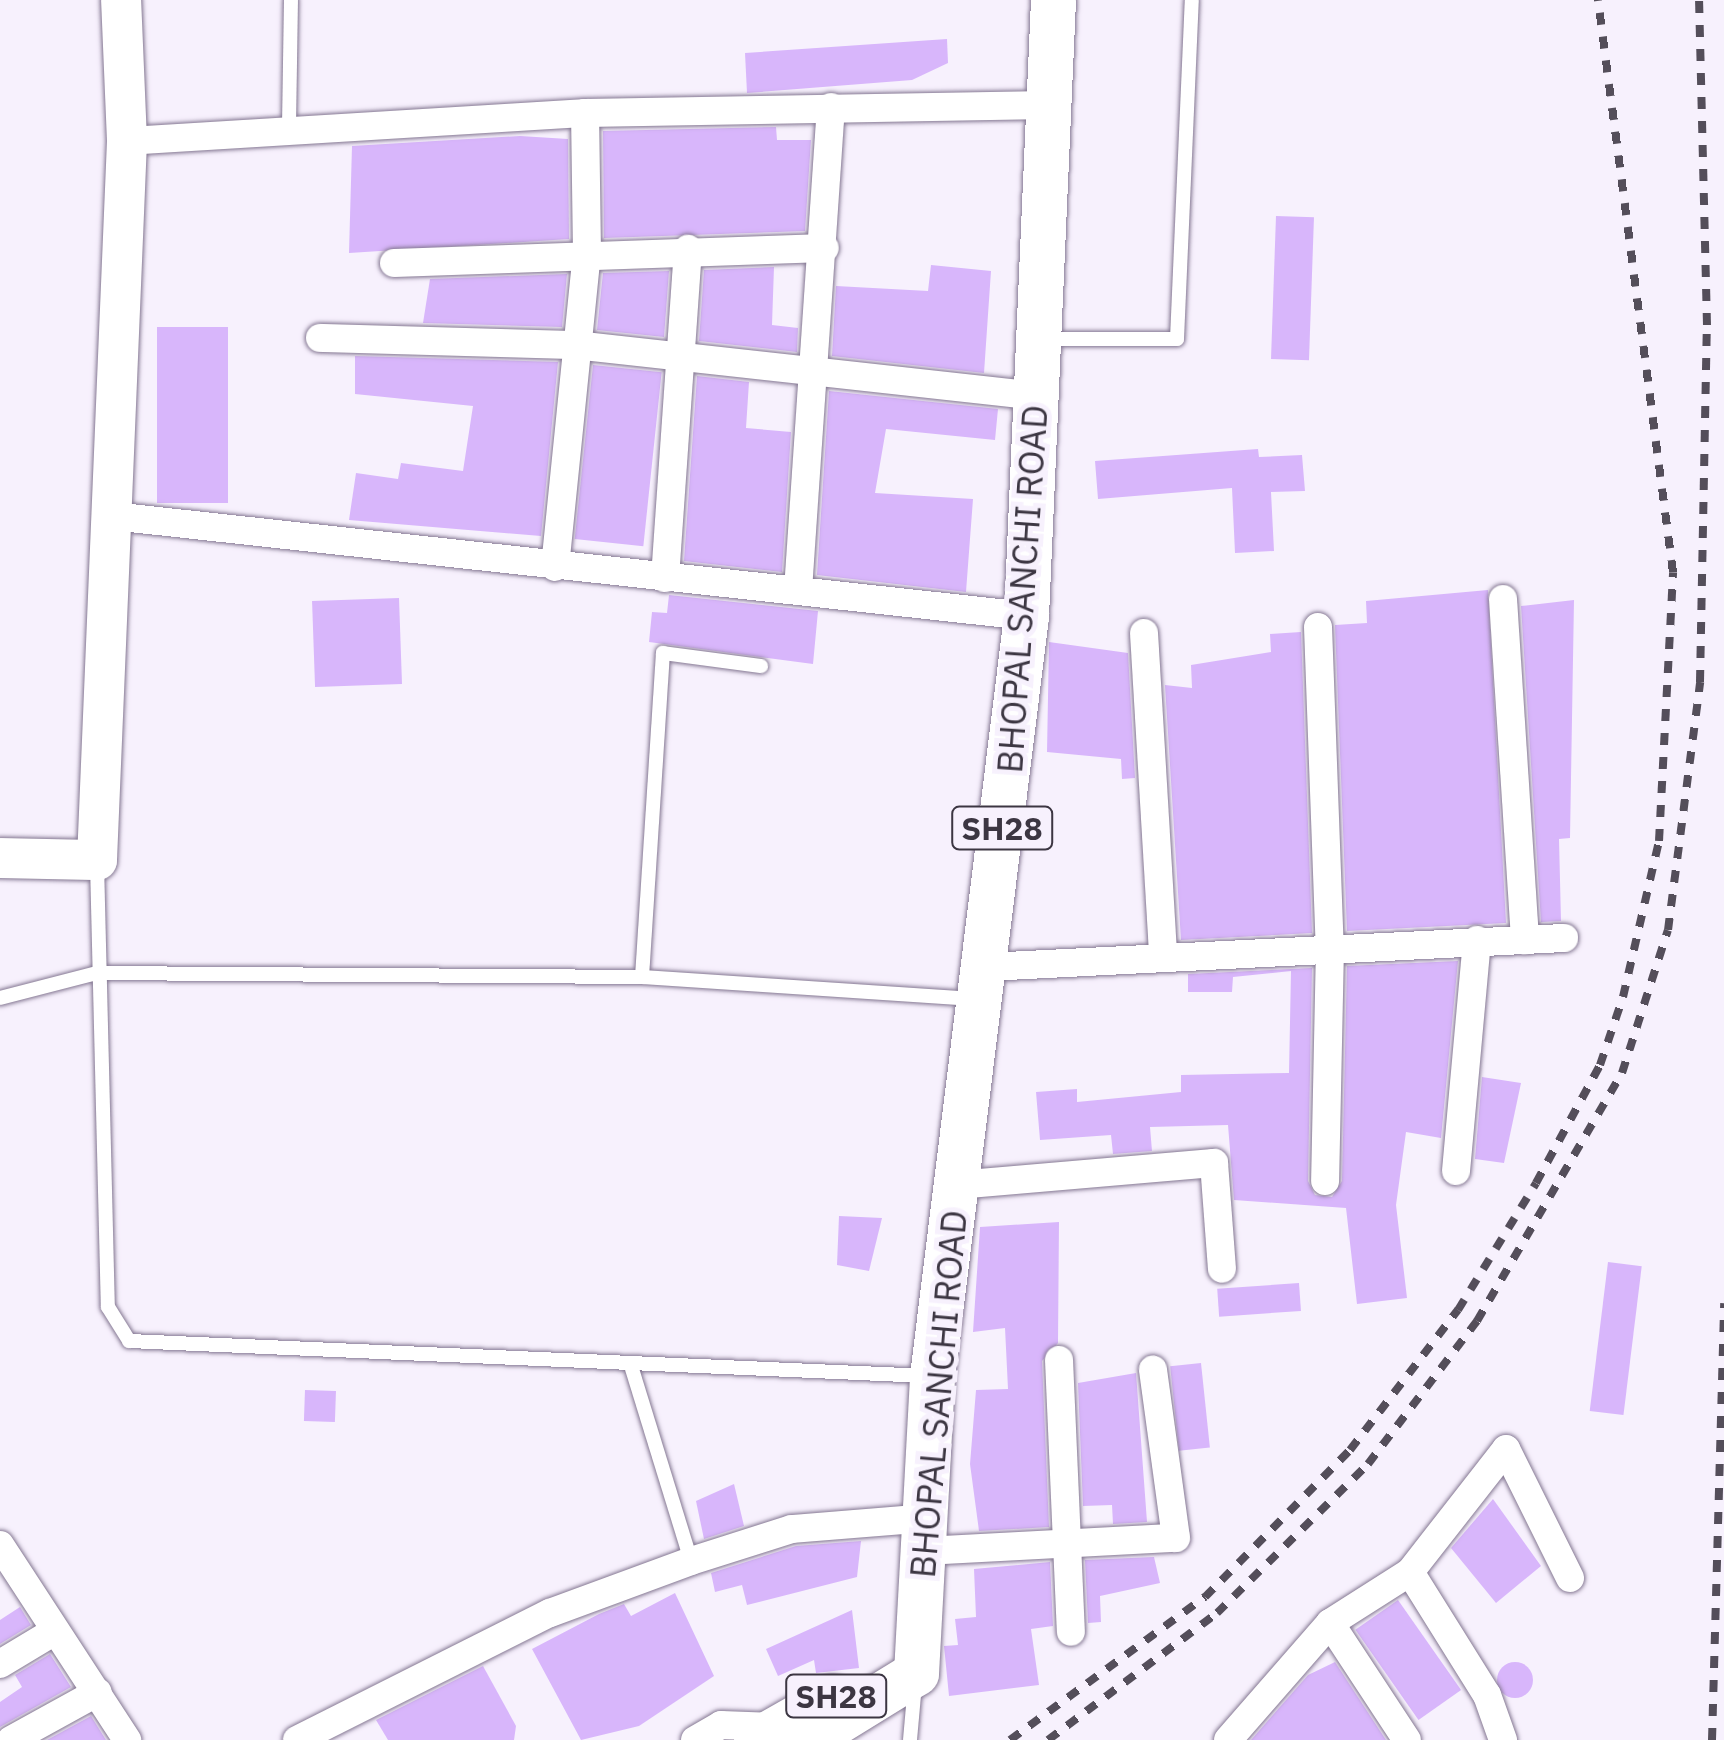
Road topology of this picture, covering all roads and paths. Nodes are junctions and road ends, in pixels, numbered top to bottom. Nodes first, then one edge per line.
1 (122, 0) edge
2 (291, 0) edge
3 (1053, 0) edge
4 (1192, 0) edge
5 (1048, 105) junction
6 (831, 107) junction
7 (585, 113) junction
8 (289, 126) junction
9 (127, 141) junction
10 (825, 248) junction
11 (688, 249) junction
12 (587, 254) junction
13 (394, 263) dead end
14 (320, 338) dead end
15 (1040, 339) junction
16 (575, 345) junction
17 (683, 359) junction
18 (818, 378) junction
19 (1036, 396) junction
20 (112, 516) junction
21 (555, 566) junction
22 (666, 578) junction
23 (798, 590) junction
24 (1503, 599) dead end
25 (1026, 616) junction
26 (1318, 627) dead end
27 (1144, 634) dead end
28 (761, 666) dead end
29 (0, 858) edge
30 (97, 860) junction
31 (1564, 938) dead end
32 (1477, 940) junction
33 (1525, 940) junction
34 (1330, 947) junction
35 (1163, 952) junction
36 (97, 972) junction
37 (642, 977) junction
38 (984, 983) junction
39 (0, 998) edge
40 (1456, 1170) dead end
41 (1325, 1181) dead end
42 (956, 1185) junction
43 (1222, 1269) dead end
44 (1060, 1360) dead end
45 (632, 1369) junction
46 (1152, 1370) dead end
47 (932, 1376) junction
48 (927, 1534) junction
49 (1066, 1543) junction
50 (690, 1561) junction
51 (4, 1562) edge
52 (1410, 1572) junction
53 (1570, 1578) dead end
54 (1330, 1623) junction
55 (56, 1631) junction
56 (1071, 1632) dead end
57 (916, 1663) junction
58 (0, 1664) edge
59 (98, 1692) junction
60 (779, 1736) edge
61 (11, 1740) edge
62 (127, 1740) edge
63 (297, 1740) edge
64 (695, 1740) edge
65 (910, 1740) edge
66 (1228, 1740) edge
67 (1406, 1740) edge
68 (1503, 1740) edge

1 - 9 street
2 - 8 lane
3 - 5 main road, BHOPAL SANCHI ROAD / SH28
4 - 15 lane
5 - 6 street
5 - 15 main road, BHOPAL SANCHI ROAD / SH28
6 - 7 street
6 - 10 street
7 - 8 street
7 - 12 street
8 - 9 street
9 - 20 street
10 - 11 street
10 - 18 street
11 - 12 street
11 - 17 street
12 - 13 street
12 - 16 street
14 - 16 street
15 - 19 main road, BHOPAL SANCHI ROAD / SH28
16 - 17 street
16 - 21 street
17 - 18 street
17 - 22 street
18 - 19 street
18 - 23 street
19 - 25 main road, BHOPAL SANCHI ROAD / SH28
20 - 21 street
20 - 30 street
21 - 22 street
22 - 23 street
23 - 25 street
24 - 33 street
25 - 38 main road, BHOPAL SANCHI ROAD / SH28
26 - 34 street
27 - 35 street
28 - 37 lane
29 - 30 street
30 - 36 lane
31 - 33 street
32 - 33 street
32 - 34 street
32 - 40 street
34 - 35 street
34 - 41 street
35 - 38 street
36 - 37 lane
36 - 39 lane
36 - 45 lane
37 - 38 lane
38 - 42 main road, BHOPAL SANCHI ROAD / SH28
42 - 43 street
42 - 47 main road, BHOPAL SANCHI ROAD / SH28
44 - 49 street
45 - 47 lane
45 - 50 lane
46 - 49 street
47 - 48 main road, BHOPAL SANCHI ROAD / SH28
48 - 49 street
48 - 50 street
48 - 57 main road, BHOPAL SANCHI ROAD / SH28
49 - 56 street
50 - 63 street
51 - 55 street
52 - 53 street
52 - 54 street
52 - 68 street
54 - 66 street
54 - 67 street
55 - 58 street
55 - 59 street
57 - 60 main road, SH28
57 - 65 lane
59 - 61 street
59 - 62 street
60 - 64 street

